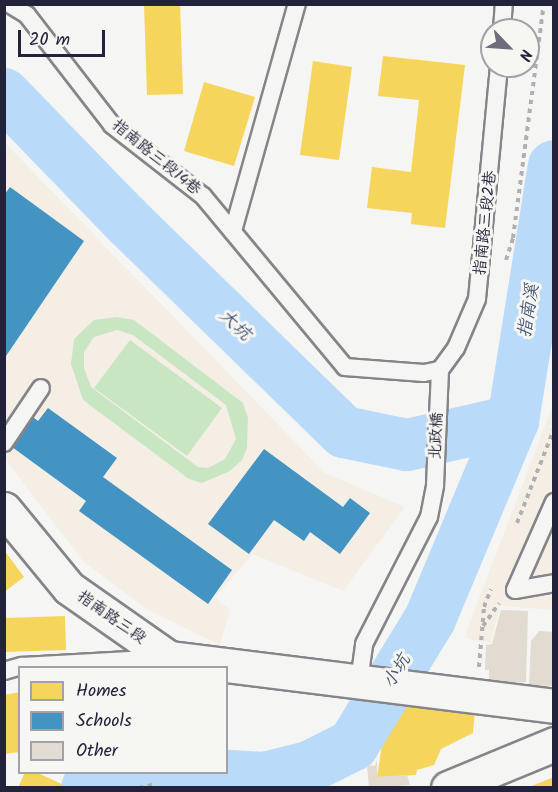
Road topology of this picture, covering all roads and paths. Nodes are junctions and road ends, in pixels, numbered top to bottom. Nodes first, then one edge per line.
1 (9, 4) edge
2 (297, 4) edge
3 (544, 4) edge
4 (498, 78) edge
5 (233, 231) junction
6 (506, 261) dead end
7 (441, 370) junction
8 (41, 388) dead end
9 (554, 429) edge
10 (4, 443) edge
11 (554, 502) edge
12 (4, 508) edge
13 (514, 529) dead end
14 (554, 584) edge
15 (493, 585) dead end
16 (169, 658) junction
17 (22, 666) edge
18 (370, 682) junction
19 (464, 693) junction
20 (554, 706) edge
21 (554, 744) edge
22 (156, 784) dead end
23 (139, 788) edge
24 (448, 788) edge

1 - 5 lane, 指南路三段14巷
2 - 5 lane
3 - 6 path
4 - 7 lane, 指南路三段2巷
5 - 7 lane, 指南路三段14巷
7 - 18 lane, 北政橋
8 - 10 lane
9 - 13 path
11 - 14 lane
12 - 16 street, 指南路三段
15 - 19 path
16 - 17 lane
16 - 18 street, 指南路三段
18 - 19 street, 指南路三段
19 - 20 street, 指南路三段
21 - 24 street
22 - 23 path

